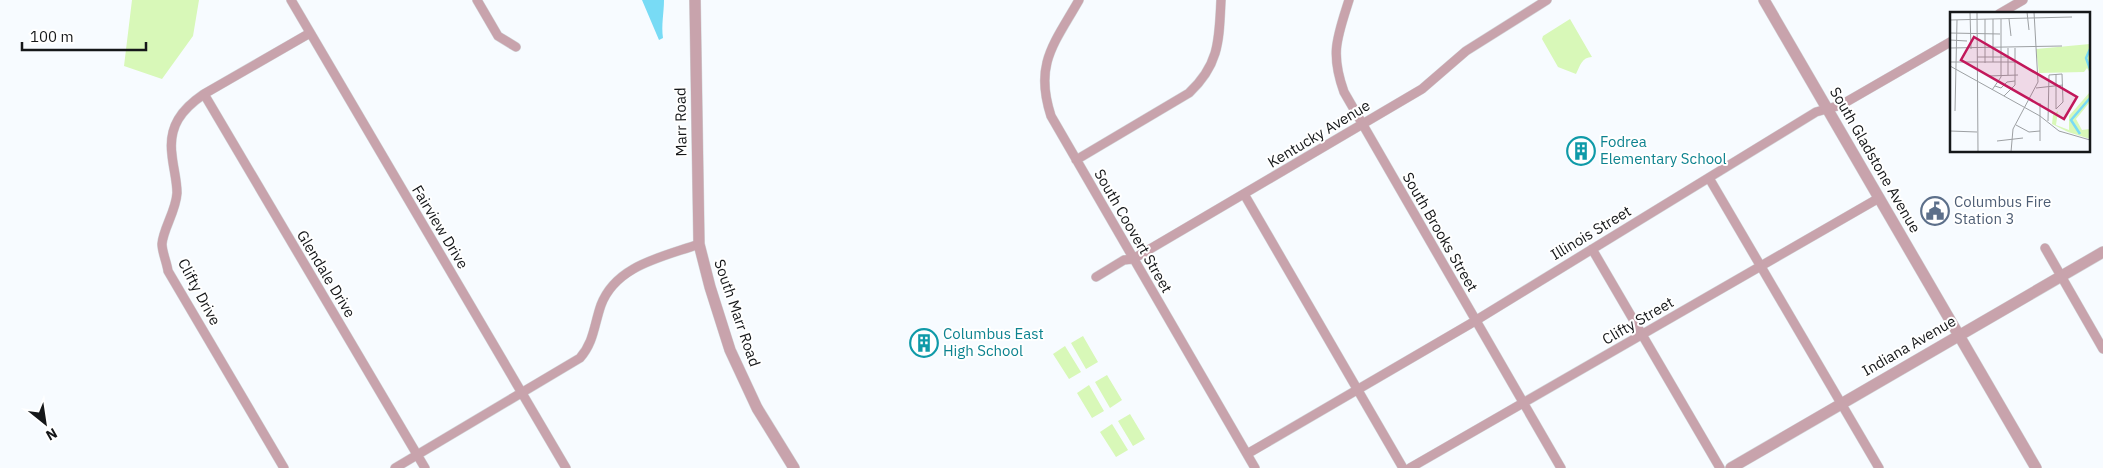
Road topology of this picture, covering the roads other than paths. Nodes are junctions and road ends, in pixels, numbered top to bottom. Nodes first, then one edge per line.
1 (291, 0) edge
2 (477, 0) edge
3 (695, 0) edge
4 (1079, 0) edge
5 (1221, 0) edge
6 (1349, 0) edge
7 (1547, 0) edge
8 (1764, 0) edge
9 (2023, 0) edge
10 (2002, 12) edge
11 (310, 33) junction
12 (1950, 42) edge
13 (516, 47) dead end
14 (204, 94) junction
15 (1828, 109) junction
16 (1362, 124) junction
17 (1076, 160) junction
18 (1709, 178) junction
19 (1244, 194) junction
20 (1879, 198) junction
21 (699, 244) junction
22 (2045, 248) dead end
23 (1592, 249) junction
24 (2103, 252) edge
25 (1133, 259) junction
26 (1761, 267) junction
27 (2060, 276) junction
28 (1096, 277) dead end
29 (1475, 321) junction
30 (1642, 334) junction
31 (1959, 335) junction
32 (2103, 350) edge
33 (1357, 389) junction
34 (522, 392) junction
35 (1523, 403) junction
36 (1841, 403) junction
37 (1247, 454) junction
38 (417, 455) junction
39 (284, 468) edge
40 (394, 468) edge
41 (425, 468) edge
42 (566, 468) edge
43 (794, 468) edge
44 (1255, 468) edge
45 (1403, 468) edge
46 (1410, 468) edge
47 (1560, 468) edge
48 (1720, 468) edge
49 (1731, 468) edge
50 (1879, 468) edge
51 (2036, 468) edge

1 - 11 street, Fairview Drive
2 - 13 street
3 - 21 street, Marr Road
4 - 17 street, South Coovert Street
5 - 17 street
6 - 16 street, South Brooks Street
7 - 16 street, Kentucky Avenue
8 - 15 street, South Gladstone Avenue
9 - 10 street
11 - 14 street, Clifty Drive
11 - 34 street, Fairview Drive
12 - 15 street, Illinois Street
14 - 38 street, Glendale Drive
14 - 39 street, Clifty Drive
15 - 18 street, Illinois Street
15 - 20 street, South Gladstone Avenue
16 - 19 street, Kentucky Avenue
16 - 29 street, South Brooks Street
17 - 25 street, South Coovert Street
18 - 23 street, Illinois Street
18 - 26 street
19 - 25 street, Kentucky Avenue
19 - 33 street
20 - 26 street, Clifty Street
20 - 31 street, South Gladstone Avenue
21 - 34 street
21 - 43 street, South Marr Road
22 - 27 street
23 - 29 street, Illinois Street
23 - 30 street
24 - 27 street, Indiana Avenue
25 - 28 street, Kentucky Avenue
25 - 37 street, South Coovert Street
26 - 30 street, Clifty Street
26 - 36 street
27 - 31 street, Indiana Avenue
27 - 32 street
29 - 33 street, Illinois Street
29 - 35 street, South Brooks Street
30 - 35 street, Clifty Street
30 - 48 street
31 - 36 street, Indiana Avenue
31 - 51 street, South Gladstone Avenue
33 - 37 street, Illinois Street
33 - 45 street
34 - 38 street
34 - 42 street, Fairview Drive
35 - 46 street, Clifty Street
35 - 47 street, South Brooks Street
36 - 49 street, Indiana Avenue
36 - 50 street
37 - 44 street, South Coovert Street
38 - 40 street
38 - 41 street, Glendale Drive

